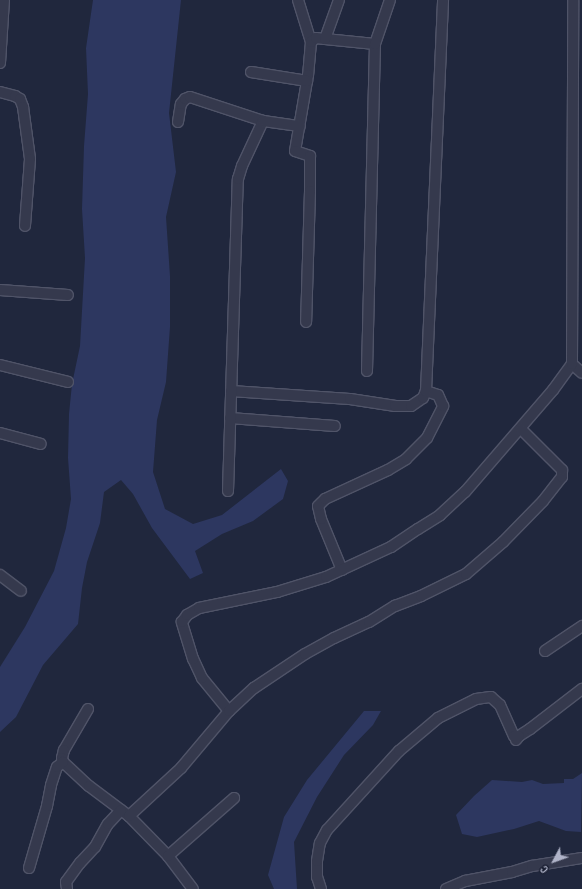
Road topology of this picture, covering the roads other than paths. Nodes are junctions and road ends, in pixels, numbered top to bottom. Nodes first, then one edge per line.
1 (4, 0) edge
2 (298, 0) edge
3 (339, 0) edge
4 (390, 0) edge
5 (443, 0) edge
6 (573, 0) edge
7 (325, 39) junction
8 (311, 42) junction
9 (375, 44) junction
10 (0, 63) edge
11 (251, 72) dead end
12 (307, 82) junction
13 (0, 92) edge
14 (263, 121) junction
15 (178, 122) dead end
16 (300, 126) junction
17 (26, 226) dead end
18 (0, 290) edge
19 (68, 295) dead end
20 (306, 322) dead end
21 (572, 364) junction
22 (0, 365) edge
23 (367, 371) dead end
24 (582, 373) edge
25 (68, 382) dead end
26 (231, 391) junction
27 (426, 391) junction
28 (230, 418) junction
29 (334, 426) dead end
30 (521, 429) junction
31 (0, 433) edge
32 (41, 444) dead end
33 (228, 492) dead end
34 (342, 570) junction
35 (0, 575) edge
36 (21, 591) dead end
37 (582, 626) edge
38 (545, 652) dead end
39 (582, 689) edge
40 (88, 709) dead end
41 (228, 711) junction
42 (63, 762) junction
43 (234, 798) dead end
44 (125, 813) junction
45 (168, 856) junction
46 (582, 858) edge
47 (29, 868) dead end
48 (67, 889) edge
49 (193, 889) edge
50 (321, 889) edge
51 (446, 889) edge

1 - 10 street
2 - 8 street
3 - 7 street
4 - 9 street
5 - 27 street
6 - 21 street
7 - 8 street
7 - 9 street
8 - 12 street
9 - 23 street
11 - 12 street
12 - 16 street
13 - 17 street
14 - 15 street
14 - 16 street
14 - 26 street
16 - 20 street
18 - 19 street
21 - 24 street
21 - 30 street
22 - 25 street
26 - 27 street
26 - 28 street
27 - 34 street
28 - 29 street
28 - 33 street
30 - 34 street
30 - 41 street
31 - 32 street
34 - 41 street
35 - 36 street
37 - 38 street
39 - 50 street
40 - 42 street
41 - 44 street
42 - 44 street
42 - 47 street
43 - 45 street
44 - 45 street
44 - 48 street
45 - 49 street
46 - 51 street

